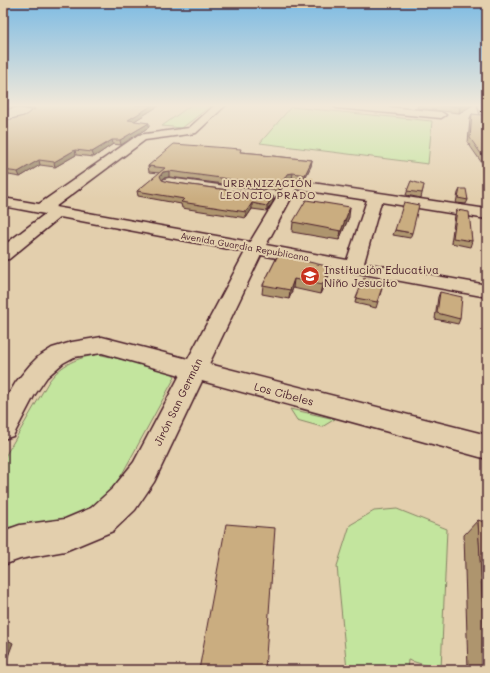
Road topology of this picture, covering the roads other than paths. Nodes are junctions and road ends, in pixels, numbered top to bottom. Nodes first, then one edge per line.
1 (147, 136) edge
2 (169, 182) edge
3 (375, 197) junction
4 (284, 198) junction
5 (3, 202) edge
6 (50, 211) junction
7 (487, 214) edge
8 (256, 249) junction
9 (3, 255) edge
10 (354, 267) junction
11 (487, 291) edge
12 (194, 369) junction
13 (3, 428) edge
14 (487, 448) edge
15 (3, 548) edge

1 - 6 street
2 - 4 street
3 - 4 street, Jirón San Germán
3 - 7 street
3 - 10 street
4 - 8 street, Jirón San Germán
5 - 6 street, Avenida Guardia Republicana
6 - 8 street, Avenida Guardia Republicana
6 - 9 street
8 - 10 street, Avenida Guardia Republicana
8 - 12 street, Jirón San Germán
10 - 11 street, Avenida Guardia Republicana
12 - 13 street, Los Cibeles
12 - 14 street, Los Cibeles
12 - 15 street, Jirón San Germán

